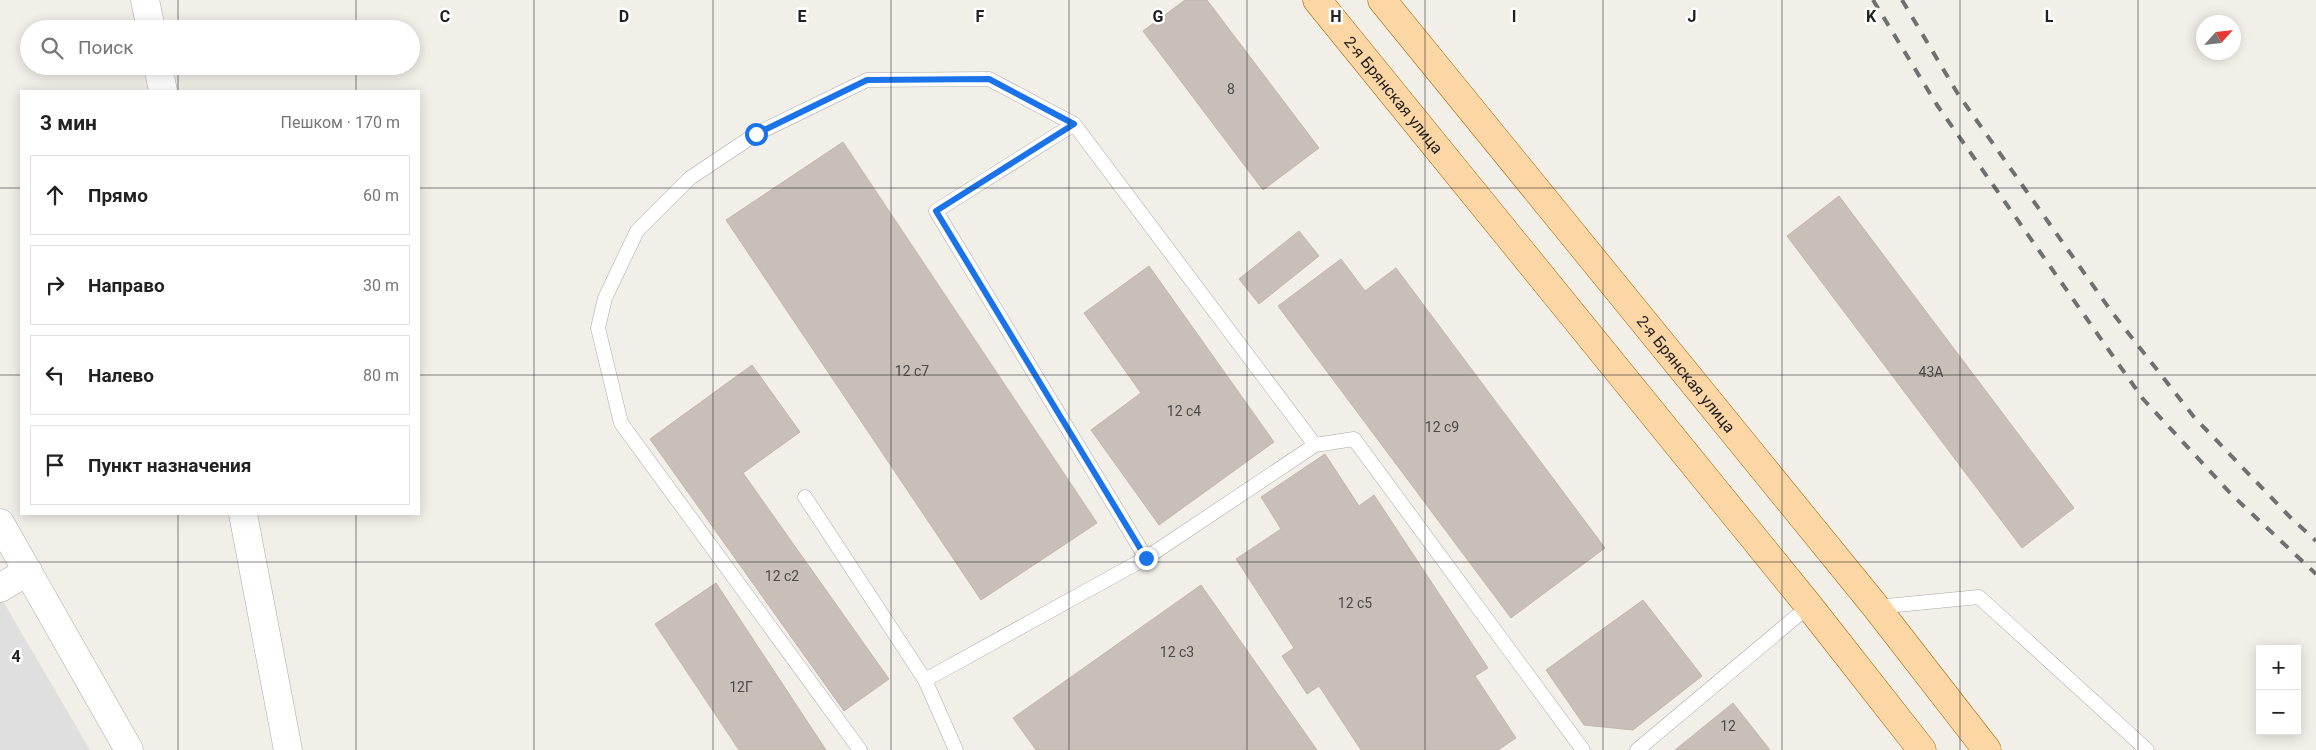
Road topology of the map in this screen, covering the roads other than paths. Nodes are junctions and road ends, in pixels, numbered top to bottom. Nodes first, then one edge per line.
1 (145, 0) edge
2 (1317, 0) edge
3 (1382, 0) edge
4 (149, 20) edge
5 (159, 75) edge
6 (162, 90) edge
7 (1074, 124) junction
8 (1315, 445) junction
9 (805, 497) dead end
10 (243, 515) edge
11 (0, 523) edge
12 (1146, 558) junction
13 (28, 571) junction
14 (0, 588) edge
15 (1809, 606) junction
16 (1876, 607) junction
17 (925, 680) junction
18 (129, 750) edge
19 (288, 750) edge
20 (860, 750) edge
21 (956, 750) edge
22 (1583, 750) edge
23 (1637, 750) edge
24 (1922, 750) edge
25 (1987, 750) edge
26 (2147, 750) edge

1 - 4 street
2 - 15 main road, 2-я Брянская улица
3 - 16 main road, 2-я Брянская улица
5 - 6 street
7 - 8 lane
7 - 12 lane
7 - 20 lane
8 - 12 lane
8 - 22 lane
9 - 17 lane
10 - 19 street
11 - 13 street
12 - 17 lane
13 - 14 street
13 - 18 street
15 - 23 lane
15 - 24 main road, 2-я Брянская улица
16 - 25 main road, 2-я Брянская улица
16 - 26 lane
17 - 21 lane

